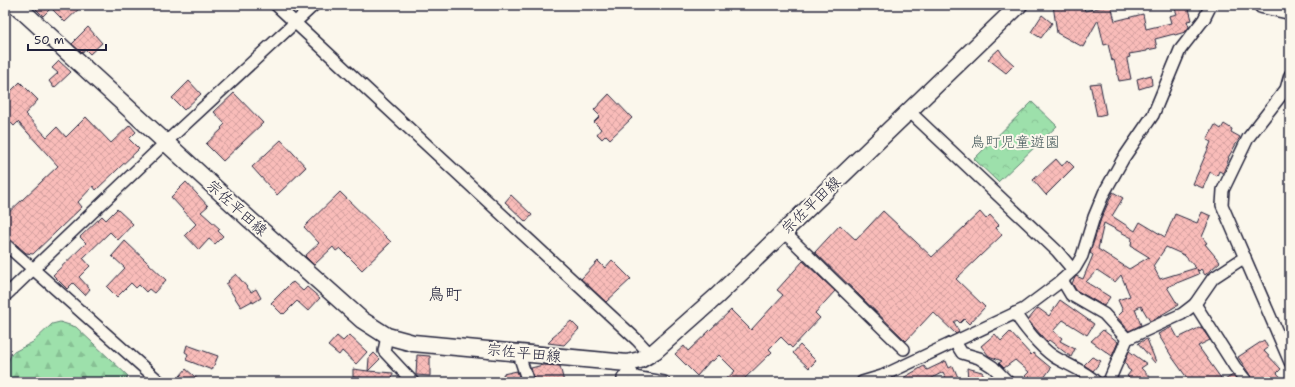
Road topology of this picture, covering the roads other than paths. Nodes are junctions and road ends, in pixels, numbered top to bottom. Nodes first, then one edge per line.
1 (16, 5) edge
2 (276, 5) edge
3 (314, 5) edge
4 (1019, 5) edge
5 (1210, 5) edge
6 (1262, 5) edge
7 (1290, 11) edge
8 (295, 23) junction
9 (1290, 76) edge
10 (909, 111) junction
11 (165, 143) junction
12 (782, 233) junction
13 (5, 244) edge
14 (1245, 257) junction
15 (32, 269) junction
16 (1073, 270) junction
17 (1062, 280) junction
18 (5, 296) edge
19 (1196, 304) junction
20 (1016, 313) junction
21 (387, 336) junction
22 (1128, 339) junction
23 (955, 342) junction
24 (904, 349) dead end
25 (522, 352) junction
26 (650, 354) junction
27 (1290, 362) edge
28 (629, 366) junction
29 (866, 381) edge
30 (160, 382) edge
31 (412, 382) edge
32 (528, 382) edge
33 (622, 382) edge
34 (664, 382) edge
35 (1008, 382) edge
36 (1096, 382) edge
37 (1108, 382) edge
38 (1247, 382) edge

1 - 11 main road, 宗佐平田線
2 - 8 street
3 - 8 street
4 - 10 main road, 宗佐平田線
5 - 16 street
6 - 7 main road
8 - 11 street
8 - 26 street
9 - 14 street
10 - 12 main road, 宗佐平田線
10 - 16 street
11 - 15 street
11 - 21 main road, 宗佐平田線
12 - 24 street
12 - 26 main road, 宗佐平田線
13 - 15 street
14 - 19 street
14 - 27 street
15 - 18 street
15 - 30 street
16 - 17 street
17 - 20 street
17 - 22 street
19 - 22 street
19 - 38 street
20 - 23 street
20 - 36 street
21 - 25 main road, 宗佐平田線
21 - 31 street
22 - 37 street
23 - 29 street
23 - 35 street
25 - 28 main road, 宗佐平田線
25 - 32 street
26 - 28 main road, 宗佐平田線
28 - 33 street
28 - 34 street

